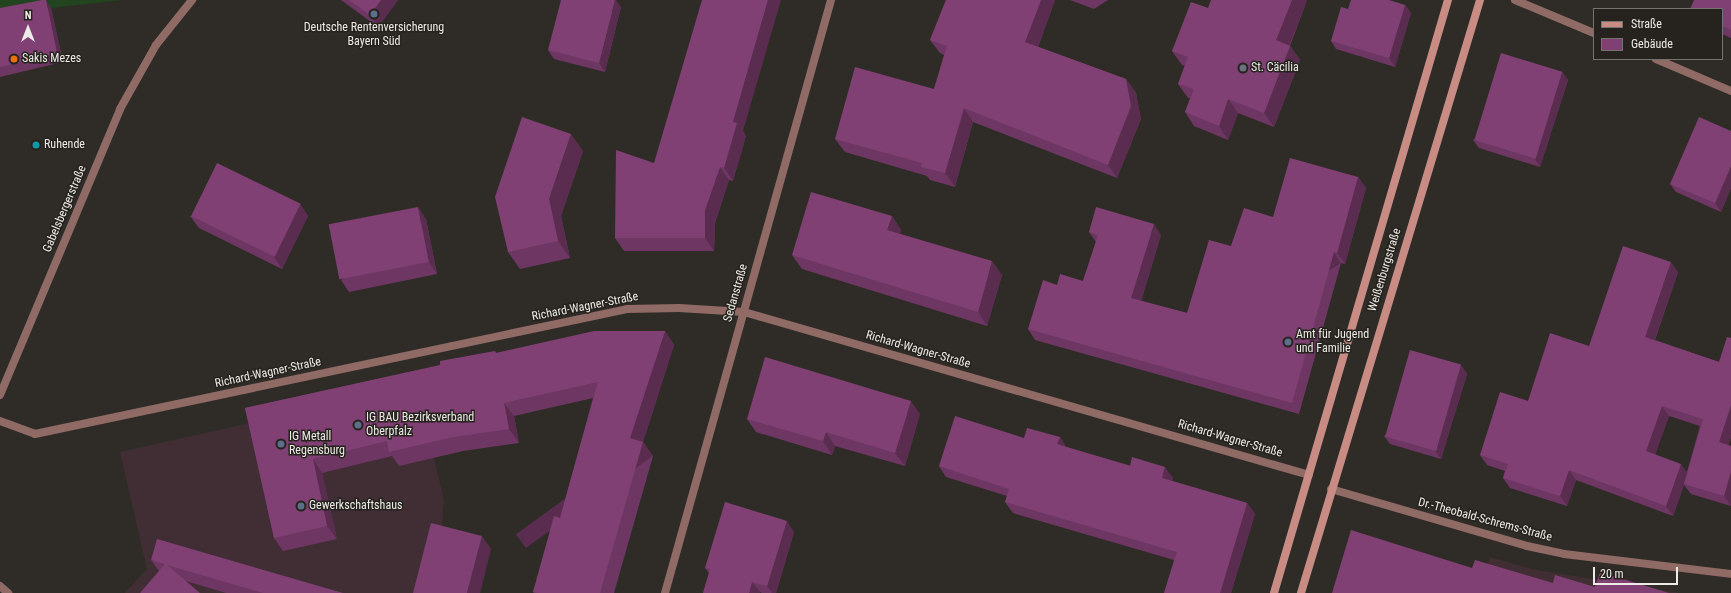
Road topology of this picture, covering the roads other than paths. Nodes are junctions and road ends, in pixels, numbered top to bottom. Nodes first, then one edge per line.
1 (192, 0) edge
2 (831, 0) edge
3 (1448, 0) edge
4 (1480, 0) edge
5 (1515, 0) edge
6 (1593, 33) edge
7 (1658, 60) edge
8 (1731, 90) edge
9 (744, 312) junction
10 (0, 395) edge
11 (0, 421) edge
12 (1309, 474) junction
13 (1332, 489) junction
14 (1731, 574) edge
15 (0, 586) edge
16 (8, 593) edge
17 (665, 593) edge
18 (1274, 593) edge
19 (1301, 593) edge

1 - 10 street, Gabelsbergerstraße
2 - 9 street, Sedanstraße
3 - 12 main road, Weißenburgstraße
4 - 13 main road, Weißenburgstraße
5 - 6 street
7 - 8 street
9 - 11 street, Richard-Wagner-Straße
9 - 12 street, Richard-Wagner-Straße
9 - 17 street, Sedanstraße
12 - 18 main road, Weißenburgstraße
13 - 14 street, Dr.-Theobald-Schrems-Straße
13 - 19 main road, Weißenburgstraße
15 - 16 street

